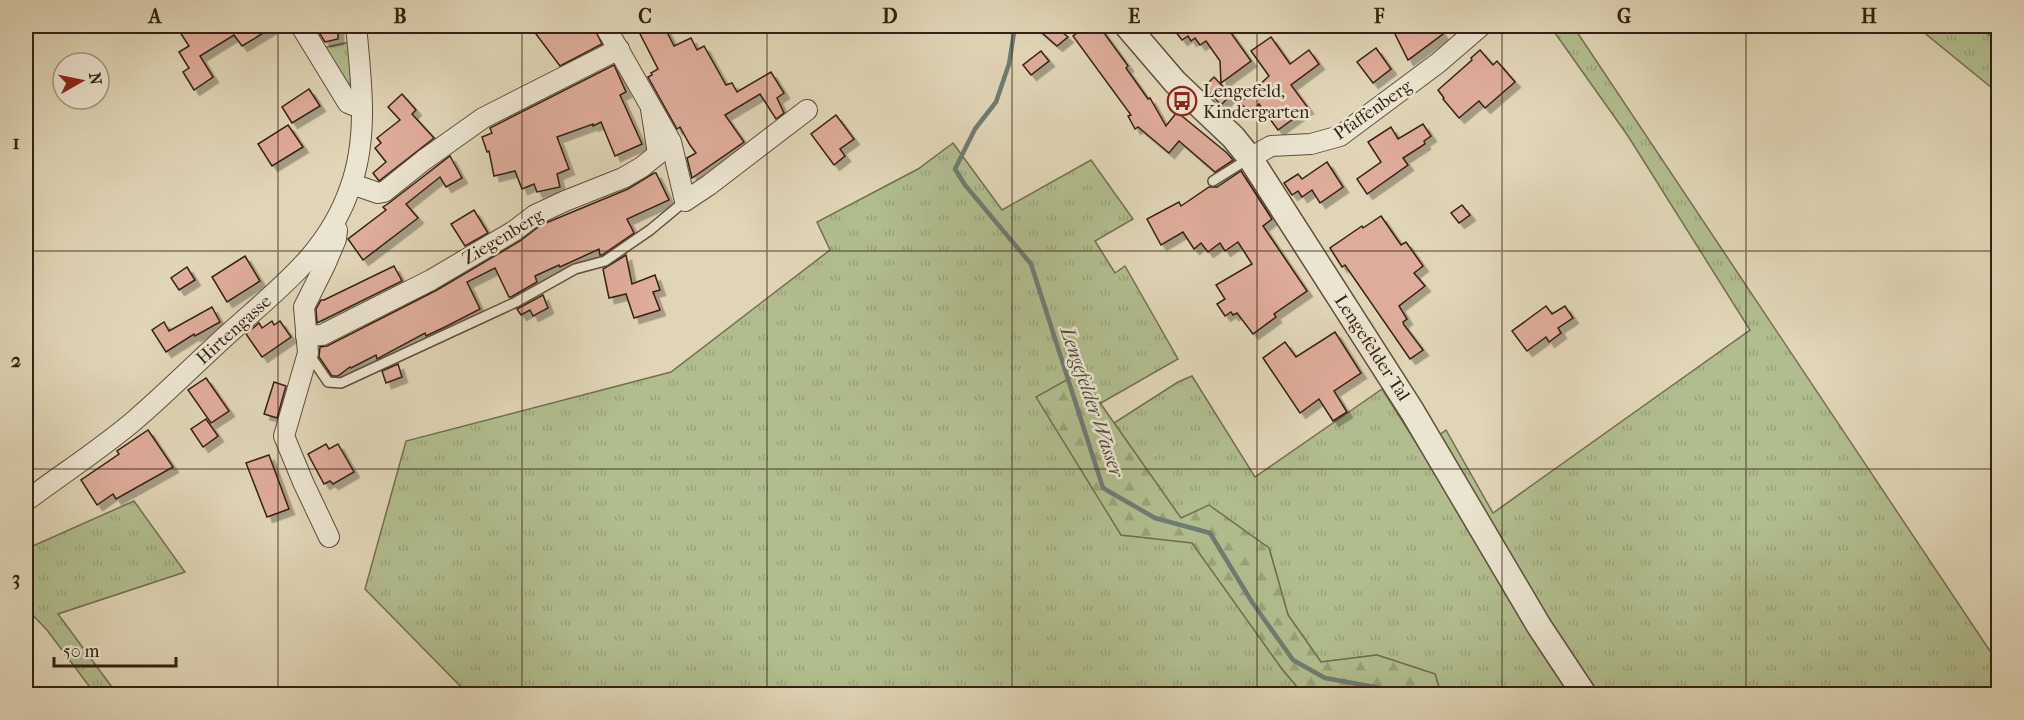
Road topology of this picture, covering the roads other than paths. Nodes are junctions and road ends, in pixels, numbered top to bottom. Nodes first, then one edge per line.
1 (301, 26) edge
2 (356, 26) edge
3 (605, 26) edge
4 (1127, 26) edge
5 (1481, 26) edge
6 (619, 49) junction
7 (361, 106) junction
8 (651, 109) junction
9 (807, 110) dead end
10 (1250, 158) junction
11 (1213, 181) dead end
12 (352, 184) junction
13 (685, 201) junction
14 (339, 215) junction
15 (307, 344) junction
16 (26, 501) edge
17 (329, 537) dead end
18 (1584, 694) edge

1 - 7 street
2 - 7 street, Hirtengasse
3 - 6 street, Ziegenberg
4 - 10 street, Lengefelder Tal
5 - 10 street, Pfaffenberg
6 - 8 street, Ziegenberg
6 - 12 street
7 - 12 street, Hirtengasse
8 - 13 street, Ziegenberg
8 - 15 street, Ziegenberg
9 - 13 street
10 - 11 lane
10 - 18 street, Lengefelder Tal
12 - 14 street, Hirtengasse
13 - 15 lane
14 - 15 street
14 - 16 street, Hirtengasse
15 - 17 street

